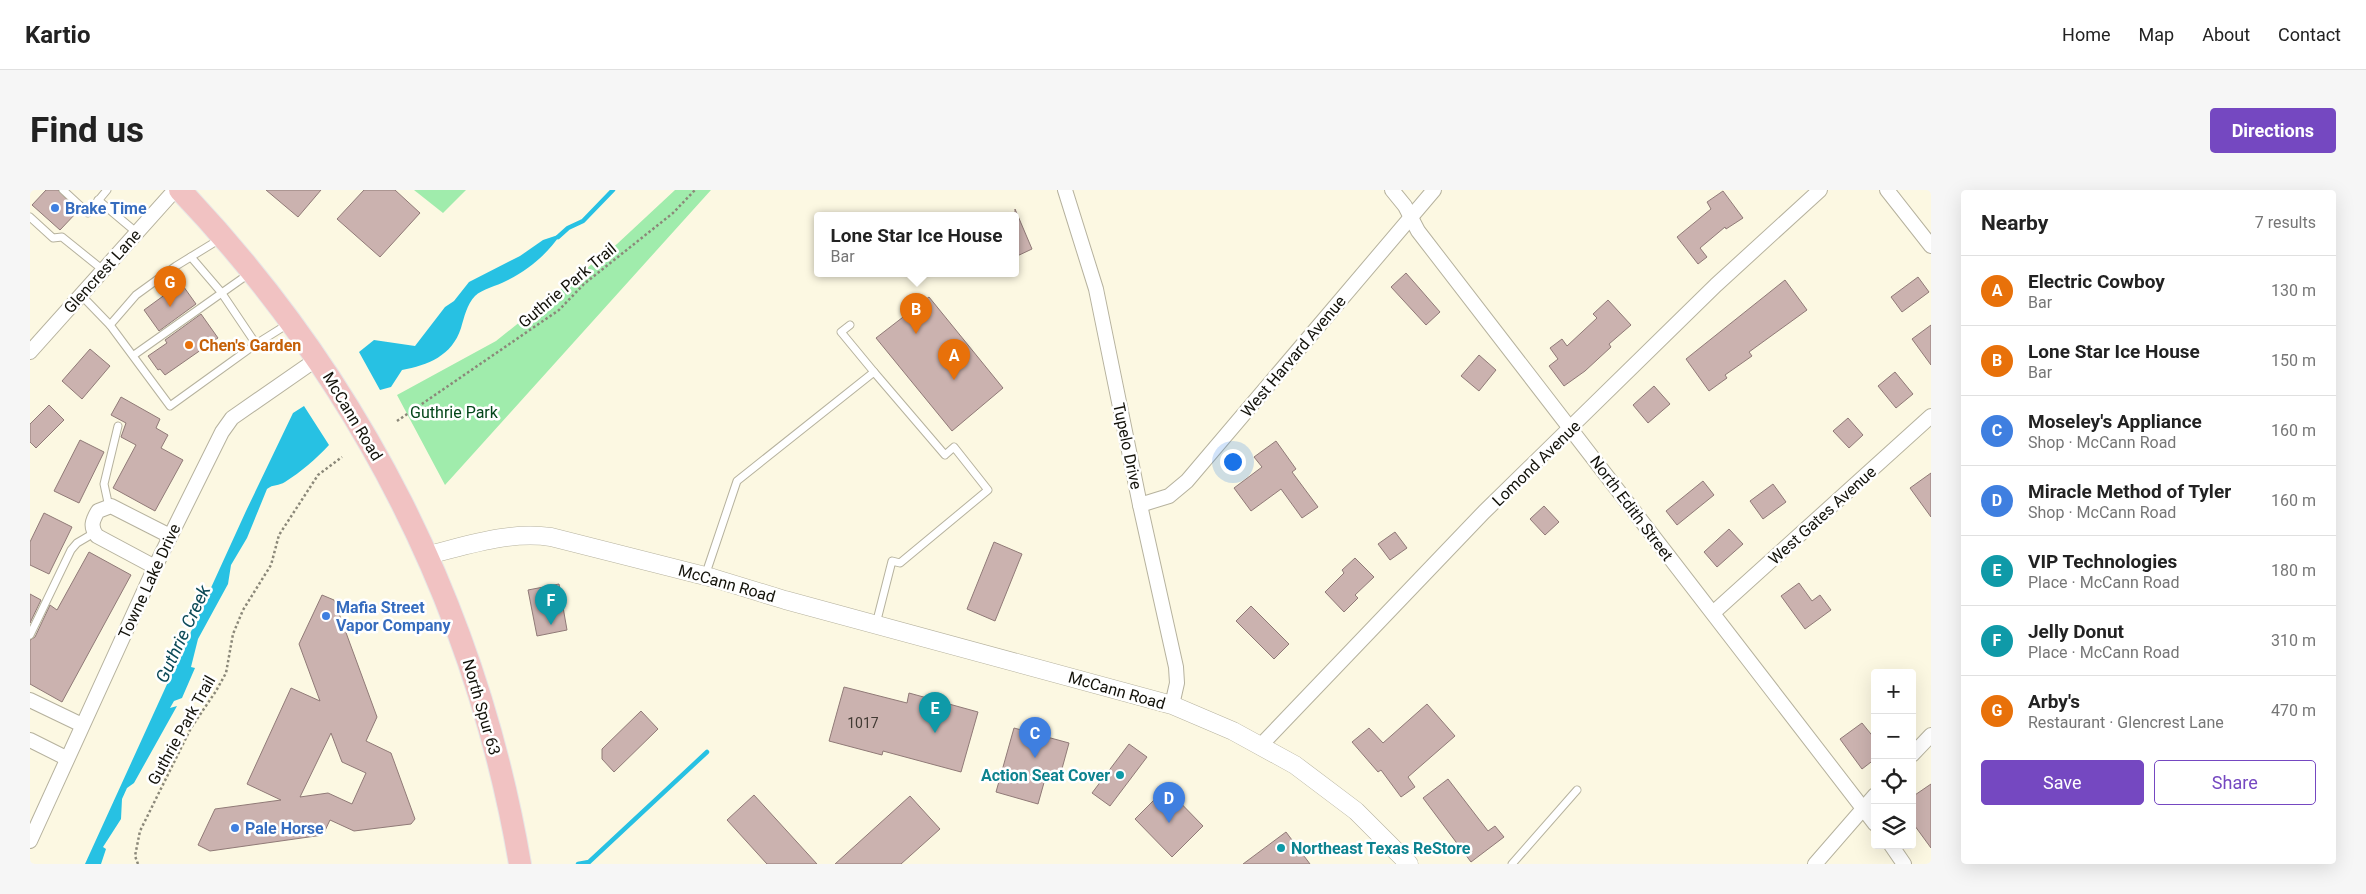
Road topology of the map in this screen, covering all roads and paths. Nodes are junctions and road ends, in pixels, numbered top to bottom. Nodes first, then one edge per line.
1 (63, 190) edge
2 (96, 190) edge
3 (175, 190) edge
4 (180, 190) edge
5 (695, 190) edge
6 (1065, 190) edge
7 (1392, 190) edge
8 (1434, 190) edge
9 (1820, 190) edge
10 (1887, 190) edge
11 (102, 195) edge
12 (30, 217) edge
13 (1411, 218) junction
14 (136, 232) junction
15 (224, 237) junction
16 (1931, 246) edge
17 (191, 257) junction
18 (103, 270) junction
19 (252, 271) junction
20 (221, 292) junction
21 (81, 295) junction
22 (292, 322) junction
23 (110, 325) junction
24 (850, 326) dead end
25 (256, 344) junction
26 (30, 352) edge
27 (134, 356) junction
28 (317, 359) junction
29 (874, 372) junction
30 (1931, 416) edge
31 (397, 421) dead end
32 (118, 426) dead end
33 (1571, 428) junction
34 (342, 457) dead end
35 (1140, 505) junction
36 (109, 507) junction
37 (94, 533) junction
38 (170, 536) junction
39 (428, 555) junction
40 (155, 567) junction
41 (705, 576) junction
42 (1713, 613) junction
43 (875, 624) junction
44 (30, 635) edge
45 (30, 700) edge
46 (1172, 705) junction
47 (82, 725) junction
48 (1931, 735) edge
49 (30, 740) edge
50 (1261, 745) junction
51 (1916, 751) edge
52 (66, 758) junction
53 (1577, 790) dead end
54 (1871, 799) edge
55 (1863, 808) junction
56 (1871, 819) edge
57 (30, 841) edge
58 (1893, 849) edge
59 (138, 864) edge
60 (520, 864) edge
61 (1409, 864) edge
62 (1512, 864) edge
63 (1815, 864) edge
64 (1904, 864) edge

1 - 11 lane
2 - 11 lane
3 - 14 street, Glencrest Lane
4 - 15 main road, McCann Road
5 - 31 path, Guthrie Park Trail
6 - 35 street, Tupelo Drive
7 - 13 street, North Edith Street
8 - 13 street, West Harvard Avenue
9 - 33 street, Lomond Avenue
10 - 16 street
11 - 14 lane
12 - 18 lane
13 - 33 street, North Edith Street
13 - 35 street, West Harvard Avenue
14 - 18 street, Glencrest Lane
15 - 17 lane
15 - 19 main road, McCann Road
17 - 20 lane
17 - 23 lane
18 - 21 street, Glencrest Lane
19 - 20 lane
19 - 22 main road, McCann Road
20 - 25 lane
20 - 27 lane
21 - 23 lane
21 - 26 street, Glencrest Lane
22 - 25 lane
22 - 28 main road, McCann Road
23 - 27 lane
24 - 29 lane
25 - 27 lane
28 - 38 street, Towne Lake Drive
28 - 39 main road, McCann Road
29 - 41 lane
29 - 43 lane
30 - 42 street, West Gates Avenue
32 - 36 lane
33 - 42 street, North Edith Street
33 - 50 street, Lomond Avenue
34 - 59 path, Guthrie Park Trail
35 - 46 street, Tupelo Drive
36 - 37 street
36 - 38 street
37 - 40 street
37 - 44 lane
38 - 40 street, Towne Lake Drive
39 - 41 street, McCann Road
39 - 60 main road, North Spur 63
40 - 47 street, Towne Lake Drive
41 - 43 street, McCann Road
42 - 55 street, North Edith Street
43 - 46 street, McCann Road
45 - 47 street
46 - 50 street, McCann Road
47 - 52 street, Towne Lake Drive
48 - 51 street
49 - 52 street
50 - 61 street, McCann Road
52 - 57 street, Towne Lake Drive
53 - 62 lane
54 - 55 street
55 - 56 street, North Edith Street
55 - 63 street
58 - 64 street

